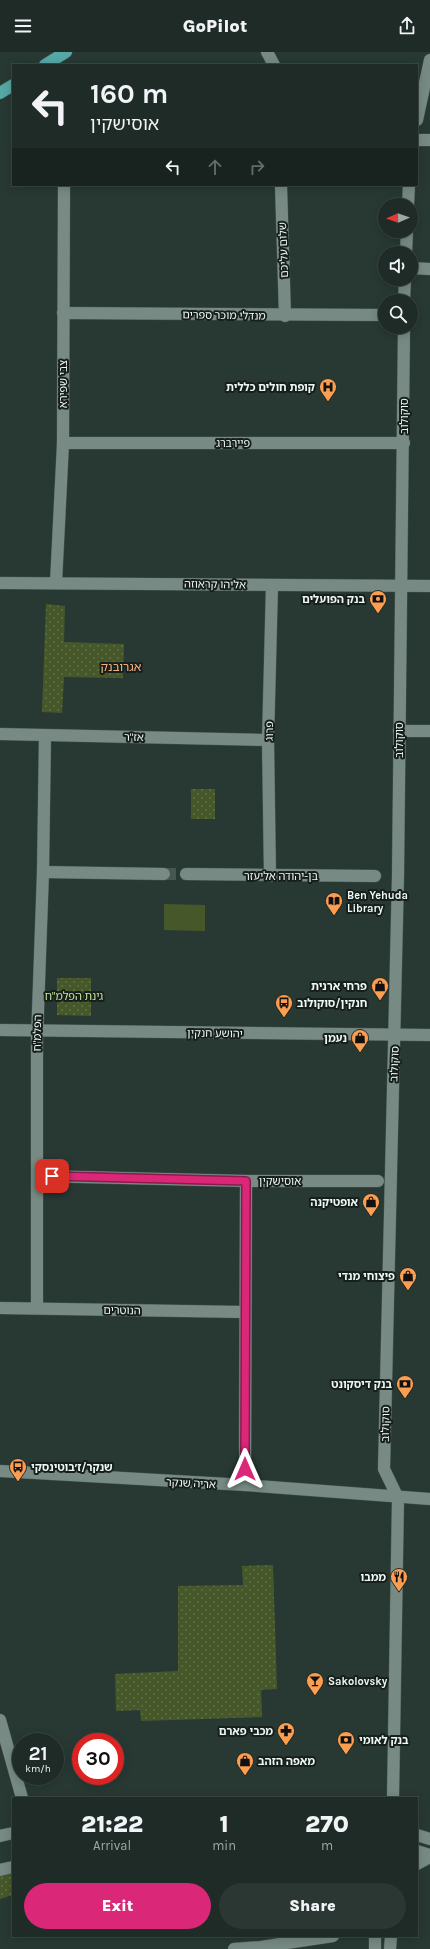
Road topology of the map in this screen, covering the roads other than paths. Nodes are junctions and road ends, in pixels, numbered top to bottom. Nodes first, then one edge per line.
1 (66, 52) edge
2 (267, 52) edge
3 (430, 60) edge
4 (47, 64) edge
5 (273, 64) edge
6 (12, 86) edge
7 (0, 93) edge
8 (418, 115) edge
9 (418, 140) edge
10 (430, 140) edge
11 (64, 186) edge
12 (281, 186) edge
13 (409, 186) edge
14 (408, 198) edge
15 (418, 268) edge
16 (430, 269) edge
17 (63, 313) junction
18 (378, 315) edge
19 (285, 316) junction
20 (404, 334) edge
21 (63, 443) junction
22 (404, 443) junction
23 (0, 583) edge
24 (56, 583) junction
25 (272, 585) junction
26 (401, 585) junction
27 (430, 586) edge
28 (399, 731) junction
29 (430, 731) edge
30 (0, 734) edge
31 (45, 735) junction
32 (268, 740) junction
33 (43, 872) junction
34 (164, 874) tunnel mouth
35 (186, 874) tunnel mouth
36 (270, 876) junction
37 (375, 876) dead end
38 (0, 1030) edge
39 (37, 1030) junction
40 (395, 1035) junction
41 (430, 1035) edge
42 (38, 1176) junction
43 (246, 1181) junction
44 (378, 1181) dead end
45 (0, 1308) edge
46 (37, 1308) junction
47 (244, 1312) junction
48 (0, 1471) edge
49 (245, 1485) junction
50 (398, 1498) junction
51 (430, 1499) edge
52 (0, 1720) edge
53 (22, 1797) edge
54 (393, 1797) edge
55 (12, 1833) edge
56 (418, 1835) edge
57 (0, 1836) edge
58 (430, 1839) edge
59 (418, 1851) edge
60 (430, 1856) edge
61 (418, 1863) edge
62 (12, 1867) edge
63 (0, 1870) edge
64 (326, 1937) edge
65 (375, 1937) edge
66 (391, 1937) edge
67 (261, 1948) edge
68 (234, 1949) edge
69 (375, 1949) edge
70 (390, 1949) edge

1 - 4 main road
2 - 5 street
3 - 8 street
6 - 7 main road
9 - 10 street
11 - 17 street, צבי שפירא
12 - 19 street, שלום עליכם
13 - 14 street
15 - 16 street
17 - 19 street, מנדלי מוכר ספרים
17 - 21 street, צבי שפירא
18 - 19 street, מנדלי מוכר ספרים
20 - 22 street, סוקולוב
21 - 22 street, פיירברג
21 - 24 street, צבי שפירא
22 - 26 street, סוקולוב
23 - 24 street, אליהו קראוזה
24 - 25 street, אליהו קראוזה
25 - 26 street, אליהו קראוזה
25 - 32 street, פרוג
26 - 27 street, אליהו קראוזה
26 - 28 street, סוקולוב
28 - 29 street
28 - 40 street, סוקולוב
30 - 31 street, אז"ר
31 - 32 street, אז"ר
31 - 33 street, הפלמ"ח
32 - 36 street, פרוג
33 - 34 street
33 - 39 street, הפלמ"ח
35 - 36 street, בן-יהודה אליעזר
36 - 37 street, בן-יהודה אליעזר
38 - 39 street, יהושע חנקין
39 - 40 street, יהושע חנקין
39 - 42 street, הפלמ"ח
40 - 41 street, יהושע חנקין
40 - 50 street, סוקולוב
42 - 43 street, אוסישקין
42 - 46 street, הפלמ"ח
43 - 44 street, אוסישקין
43 - 47 street
45 - 46 street, הנוטרים
46 - 47 street, הנוטרים
47 - 49 street
48 - 49 street, אריה שנקר
49 - 50 street, אריה שנקר
50 - 51 street, אריה שנקר
50 - 54 street, סוקולוב
52 - 53 street
55 - 57 street
56 - 58 street
59 - 60 street
60 - 61 street
62 - 63 street
64 - 67 street
65 - 69 street
66 - 70 street
67 - 68 street

